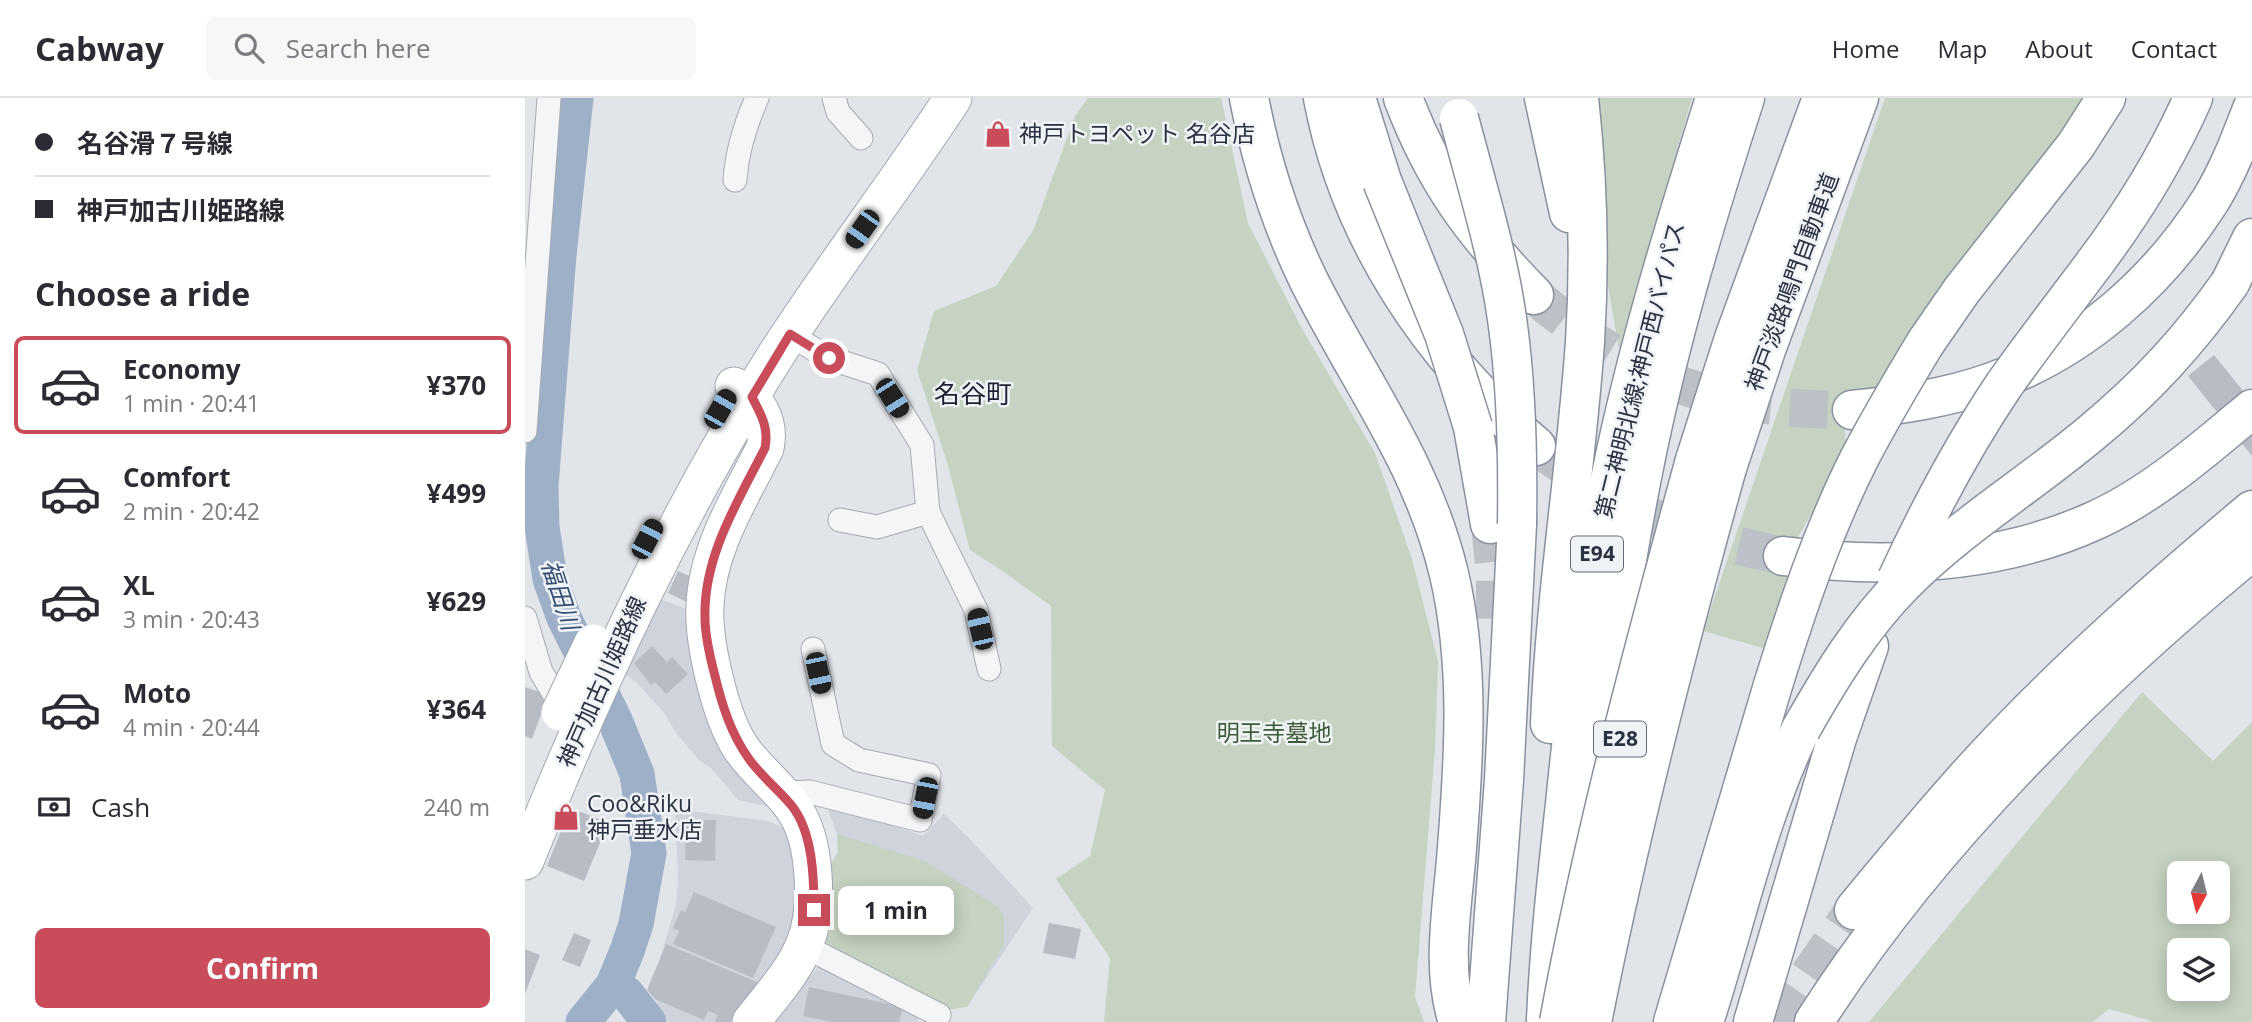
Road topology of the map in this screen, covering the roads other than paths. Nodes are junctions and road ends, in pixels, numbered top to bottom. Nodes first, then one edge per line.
1 (549, 98) edge
2 (757, 98) edge
3 (834, 98) edge
4 (928, 98) edge
5 (953, 98) edge
6 (1249, 98) edge
7 (1323, 98) edge
8 (1356, 98) edge
9 (1403, 98) edge
10 (1544, 98) edge
11 (1579, 98) edge
12 (1715, 98) edge
13 (1745, 98) edge
14 (1822, 98) edge
15 (1859, 98) edge
16 (2106, 98) edge
17 (2193, 98) edge
18 (1457, 108) edge
19 (2252, 109) edge
20 (861, 138) dead end
21 (735, 180) dead end
22 (2252, 238) edge
23 (1534, 295) tunnel mouth
24 (790, 334) junction
25 (1581, 386) junction
26 (743, 392) junction
27 (2252, 409) edge
28 (1852, 410) tunnel mouth
29 (525, 430) edge
30 (1536, 446) tunnel mouth
31 (1711, 464) junction
32 (2252, 510) edge
33 (928, 512) junction
34 (840, 520) dead end
35 (1503, 524) junction
36 (2252, 551) edge
37 (1783, 556) tunnel mouth
38 (525, 618) edge
39 (813, 649) dead end
40 (989, 669) dead end
41 (568, 723) junction
42 (781, 793) junction
43 (525, 796) edge
44 (525, 861) edge
45 (1854, 910) tunnel mouth
46 (804, 946) junction
47 (939, 1015) dead end
48 (1691, 1015) edge
49 (1557, 1019) edge
50 (751, 1022) edge
51 (1458, 1022) edge
52 (1486, 1022) edge
53 (1592, 1022) edge
54 (1753, 1022) edge
55 (1814, 1022) edge

1 - 29 street
2 - 21 street
3 - 20 street
4 - 26 main road, 神戸加古川姫路線
5 - 24 main road, 神戸加古川姫路線
6 - 51 highway
7 - 30 highway
8 - 35 highway, bridge
9 - 23 highway
10 - 25 highway
11 - 25 highway
12 - 49 highway, 第二神明北線;神戸西バイパス / E94
13 - 49 highway, 第二神明北線;神戸西バイパス / E94
14 - 31 highway, 神戸淡路鳴門自動車道 / E28
15 - 31 highway, 神戸淡路鳴門自動車道 / E28
16 - 48 highway, bridge
17 - 54 highway, bridge
18 - 35 highway, bridge
19 - 28 highway
22 - 48 highway, bridge
24 - 26 main road, 神戸加古川姫路線
24 - 33 street
25 - 49 highway
26 - 41 main road, 神戸加古川姫路線, bridge
26 - 42 main road
27 - 37 highway
31 - 49 highway, E28, bridge
31 - 53 highway, E28, bridge
32 - 45 highway
33 - 34 street
33 - 40 street
35 - 52 highway
36 - 55 highway
38 - 41 street
39 - 42 street
41 - 43 main road, 神戸加古川姫路線
41 - 44 main road, 神戸加古川姫路線
42 - 46 main road
46 - 47 street
46 - 50 main road

